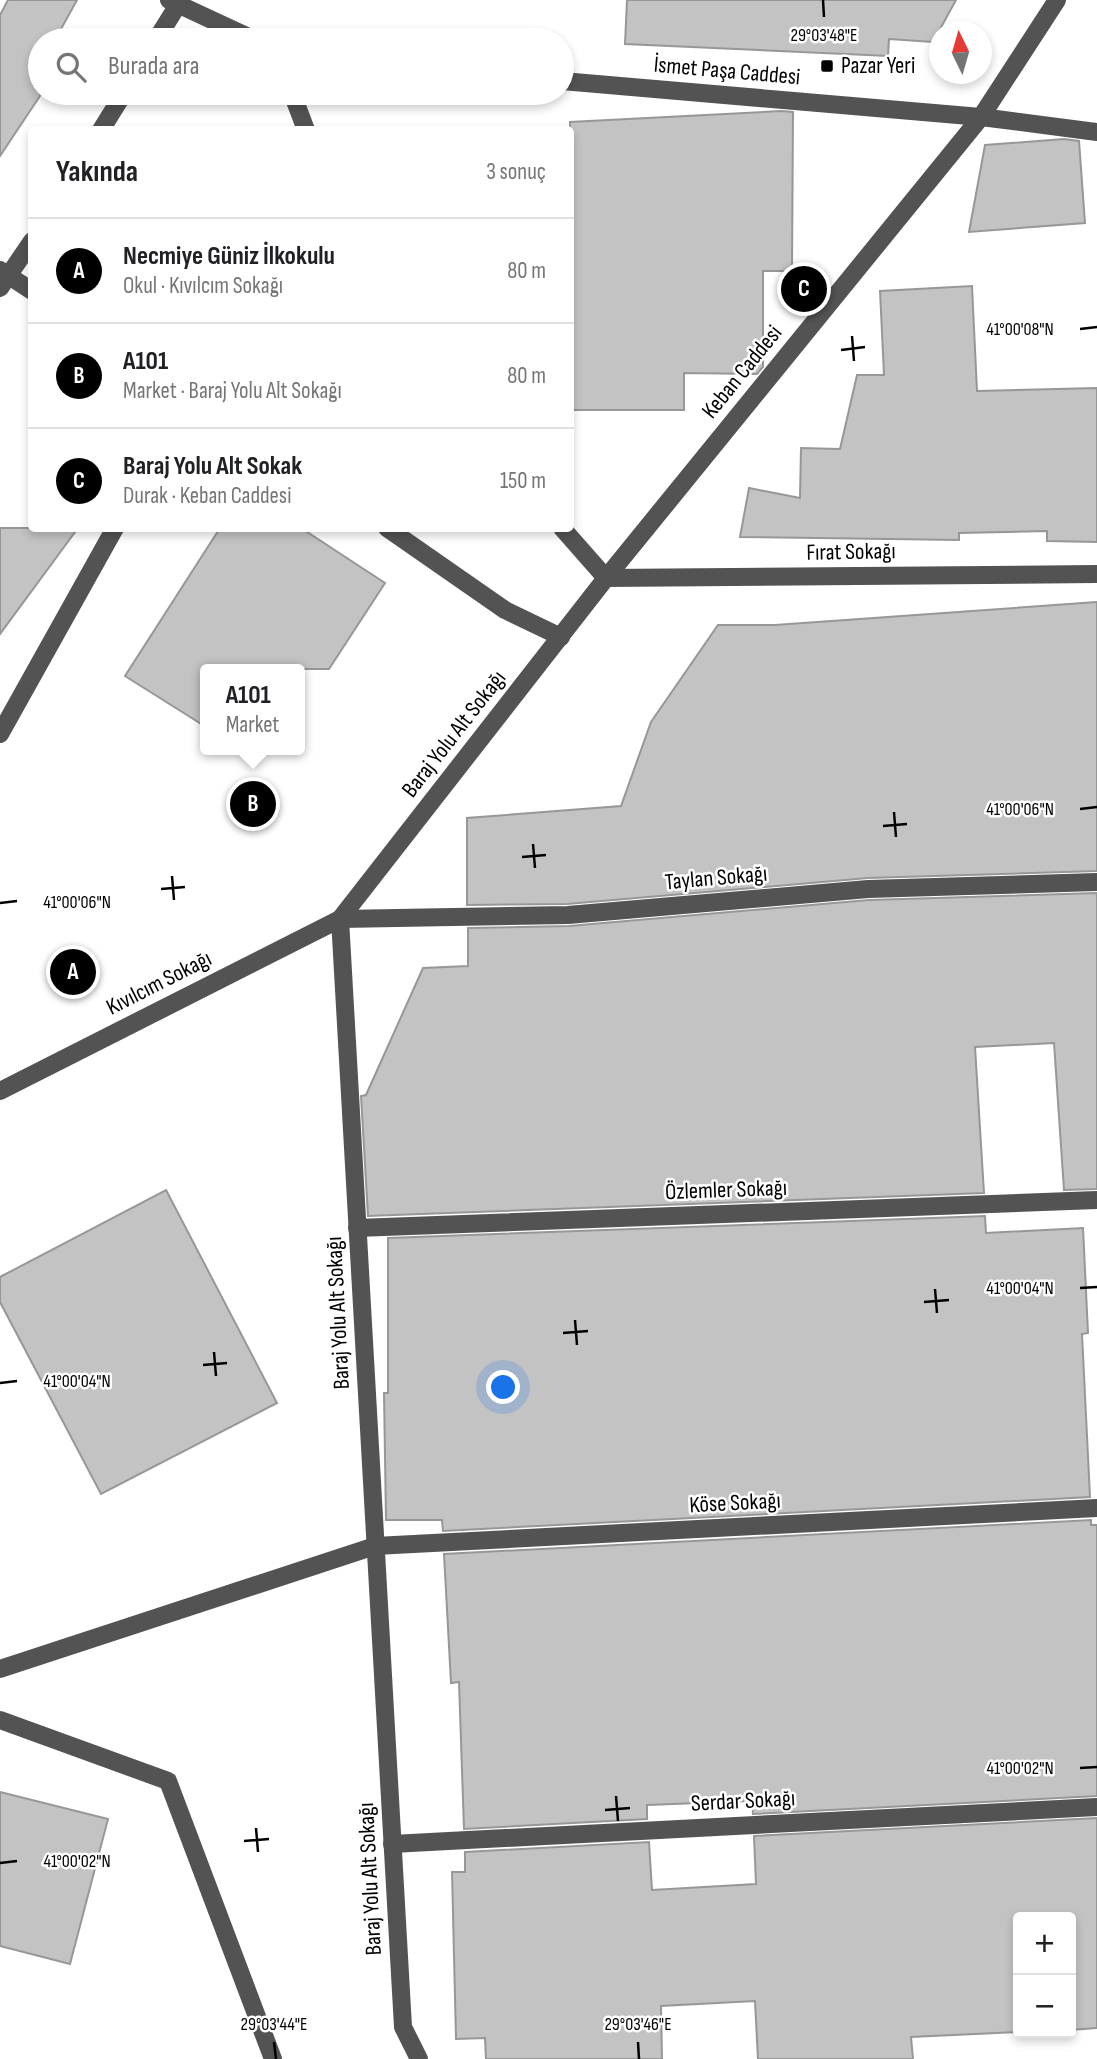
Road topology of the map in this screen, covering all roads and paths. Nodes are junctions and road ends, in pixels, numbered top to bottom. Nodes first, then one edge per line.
1 (1057, 0) edge
2 (176, 2) edge
3 (162, 28) edge
4 (230, 28) edge
5 (574, 82) edge
6 (117, 105) edge
7 (297, 105) edge
8 (981, 117) junction
9 (103, 126) edge
10 (304, 126) edge
11 (1097, 132) edge
12 (28, 246) edge
13 (3, 278) edge
14 (28, 289) edge
15 (113, 532) edge
16 (393, 532) edge
17 (566, 532) edge
18 (1097, 574) edge
19 (606, 578) junction
20 (561, 637) junction
21 (0, 734) edge
22 (1097, 882) edge
23 (340, 919) junction
24 (0, 1091) edge
25 (1097, 1200) edge
26 (357, 1228) junction
27 (1097, 1508) edge
28 (375, 1546) junction
29 (0, 1669) edge
30 (0, 1720) edge
31 (1097, 1807) edge
32 (392, 1844) junction
33 (273, 2059) edge
34 (419, 2059) edge

1 - 8 street, Keban Caddesi
2 - 3 street
2 - 4 street
5 - 8 street, İsmet Paşa Caddesi
6 - 9 street
7 - 10 street
8 - 11 street, İsmet Paşa Caddesi
8 - 19 street, Keban Caddesi
12 - 13 street
13 - 14 street
15 - 21 street
16 - 20 street
17 - 19 street
18 - 19 street, Fırat Sokağı
19 - 20 street, Keban Caddesi
20 - 23 street, Baraj Yolu Alt Sokağı
22 - 23 street, Taylan Sokağı
23 - 24 street, Kıvılcım Sokağı
23 - 26 street, Baraj Yolu Alt Sokağı
25 - 26 street, Özlemler Sokağı
26 - 28 street, Baraj Yolu Alt Sokağı
27 - 28 street, Köse Sokağı
28 - 29 street, Köse Sokağı
28 - 32 street, Baraj Yolu Alt Sokağı
30 - 33 street
31 - 32 street, Serdar Sokağı
32 - 34 street, Baraj Yolu Alt Sokağı

